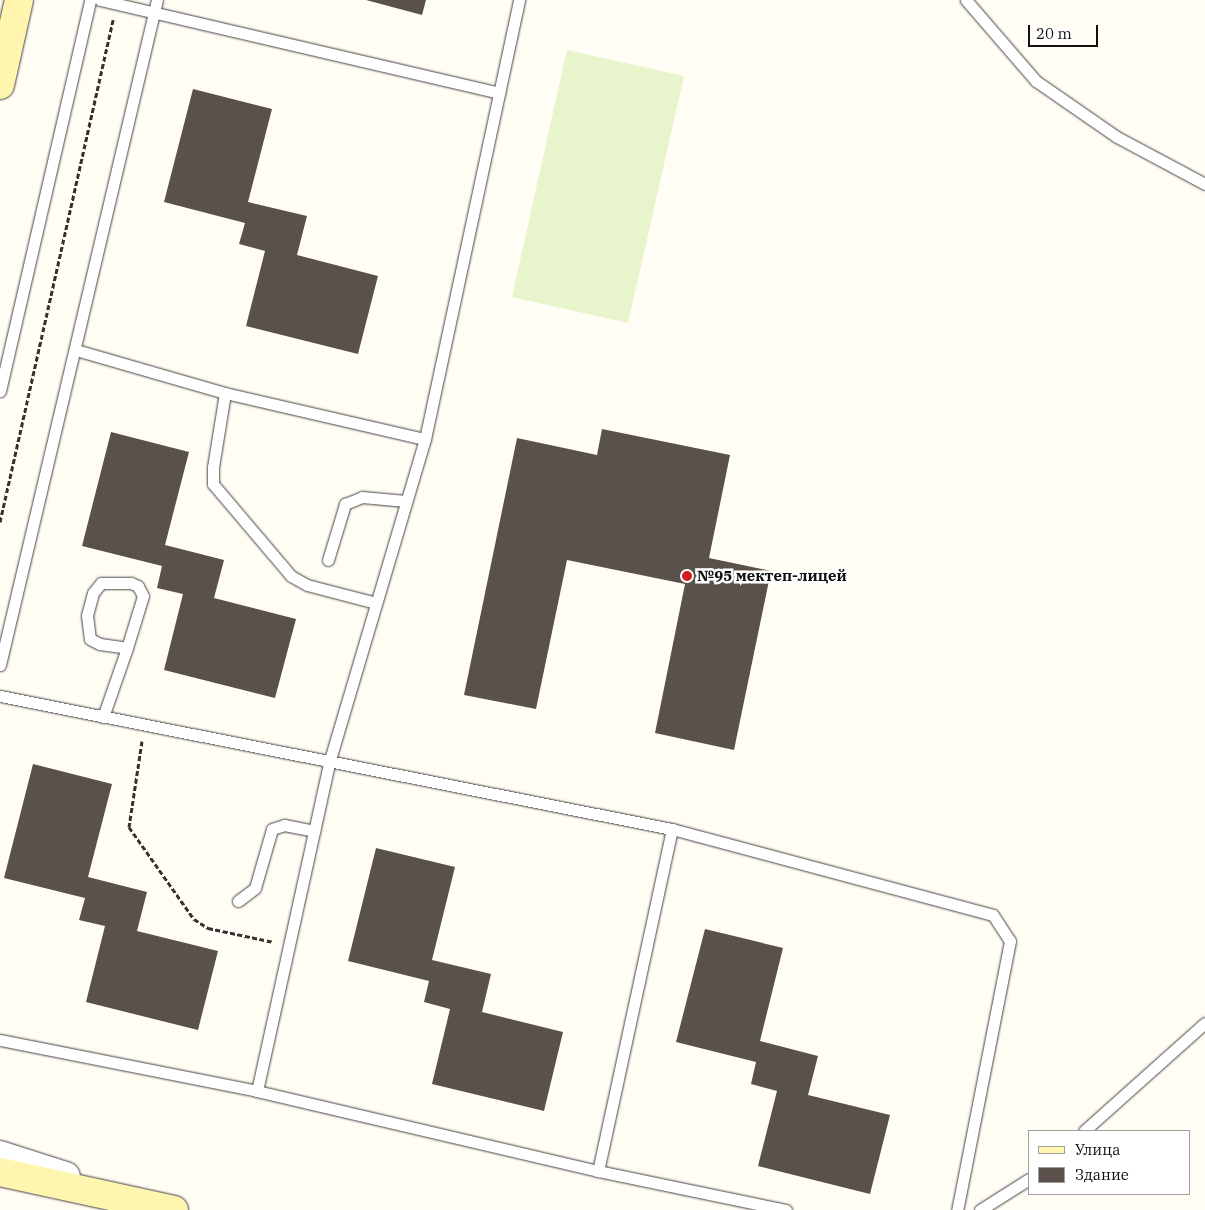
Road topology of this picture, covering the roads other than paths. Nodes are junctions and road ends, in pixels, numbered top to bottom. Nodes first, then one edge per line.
1 (19, 0) edge
2 (90, 0) edge
3 (100, 0) edge
4 (157, 0) edge
5 (519, 0) edge
6 (966, 0) edge
7 (154, 13) junction
8 (0, 85) edge
9 (498, 93) junction
10 (1205, 184) edge
11 (76, 350) junction
12 (0, 391) edge
13 (225, 393) junction
14 (425, 439) junction
15 (406, 501) junction
16 (328, 560) dead end
17 (376, 603) junction
18 (127, 648) junction
19 (0, 665) edge
20 (0, 696) edge
21 (103, 717) junction
22 (329, 763) junction
23 (672, 829) junction
24 (314, 831) junction
25 (238, 901) dead end
26 (1205, 1023) edge
27 (0, 1040) edge
28 (257, 1091) junction
29 (1085, 1130) edge
30 (0, 1155) edge
31 (598, 1171) junction
32 (0, 1172) edge
33 (1028, 1180) edge
34 (175, 1210) edge
35 (786, 1210) edge
36 (957, 1210) edge
37 (980, 1210) edge

1 - 8 main road
2 - 12 lane
3 - 7 lane
4 - 7 lane
5 - 9 lane
6 - 10 lane
7 - 9 lane
7 - 11 lane
9 - 14 lane
11 - 13 lane
11 - 19 lane
13 - 14 lane
13 - 17 lane
14 - 15 lane
15 - 16 lane
15 - 17 lane
17 - 22 lane
18 - 18 lane
18 - 21 lane
20 - 21 lane
21 - 22 lane
22 - 23 lane
22 - 24 lane
23 - 31 lane
23 - 36 lane
24 - 25 lane
24 - 28 lane
26 - 29 lane
27 - 28 lane
28 - 31 lane
30 - 34 street
31 - 35 lane
32 - 34 main road
33 - 37 lane

